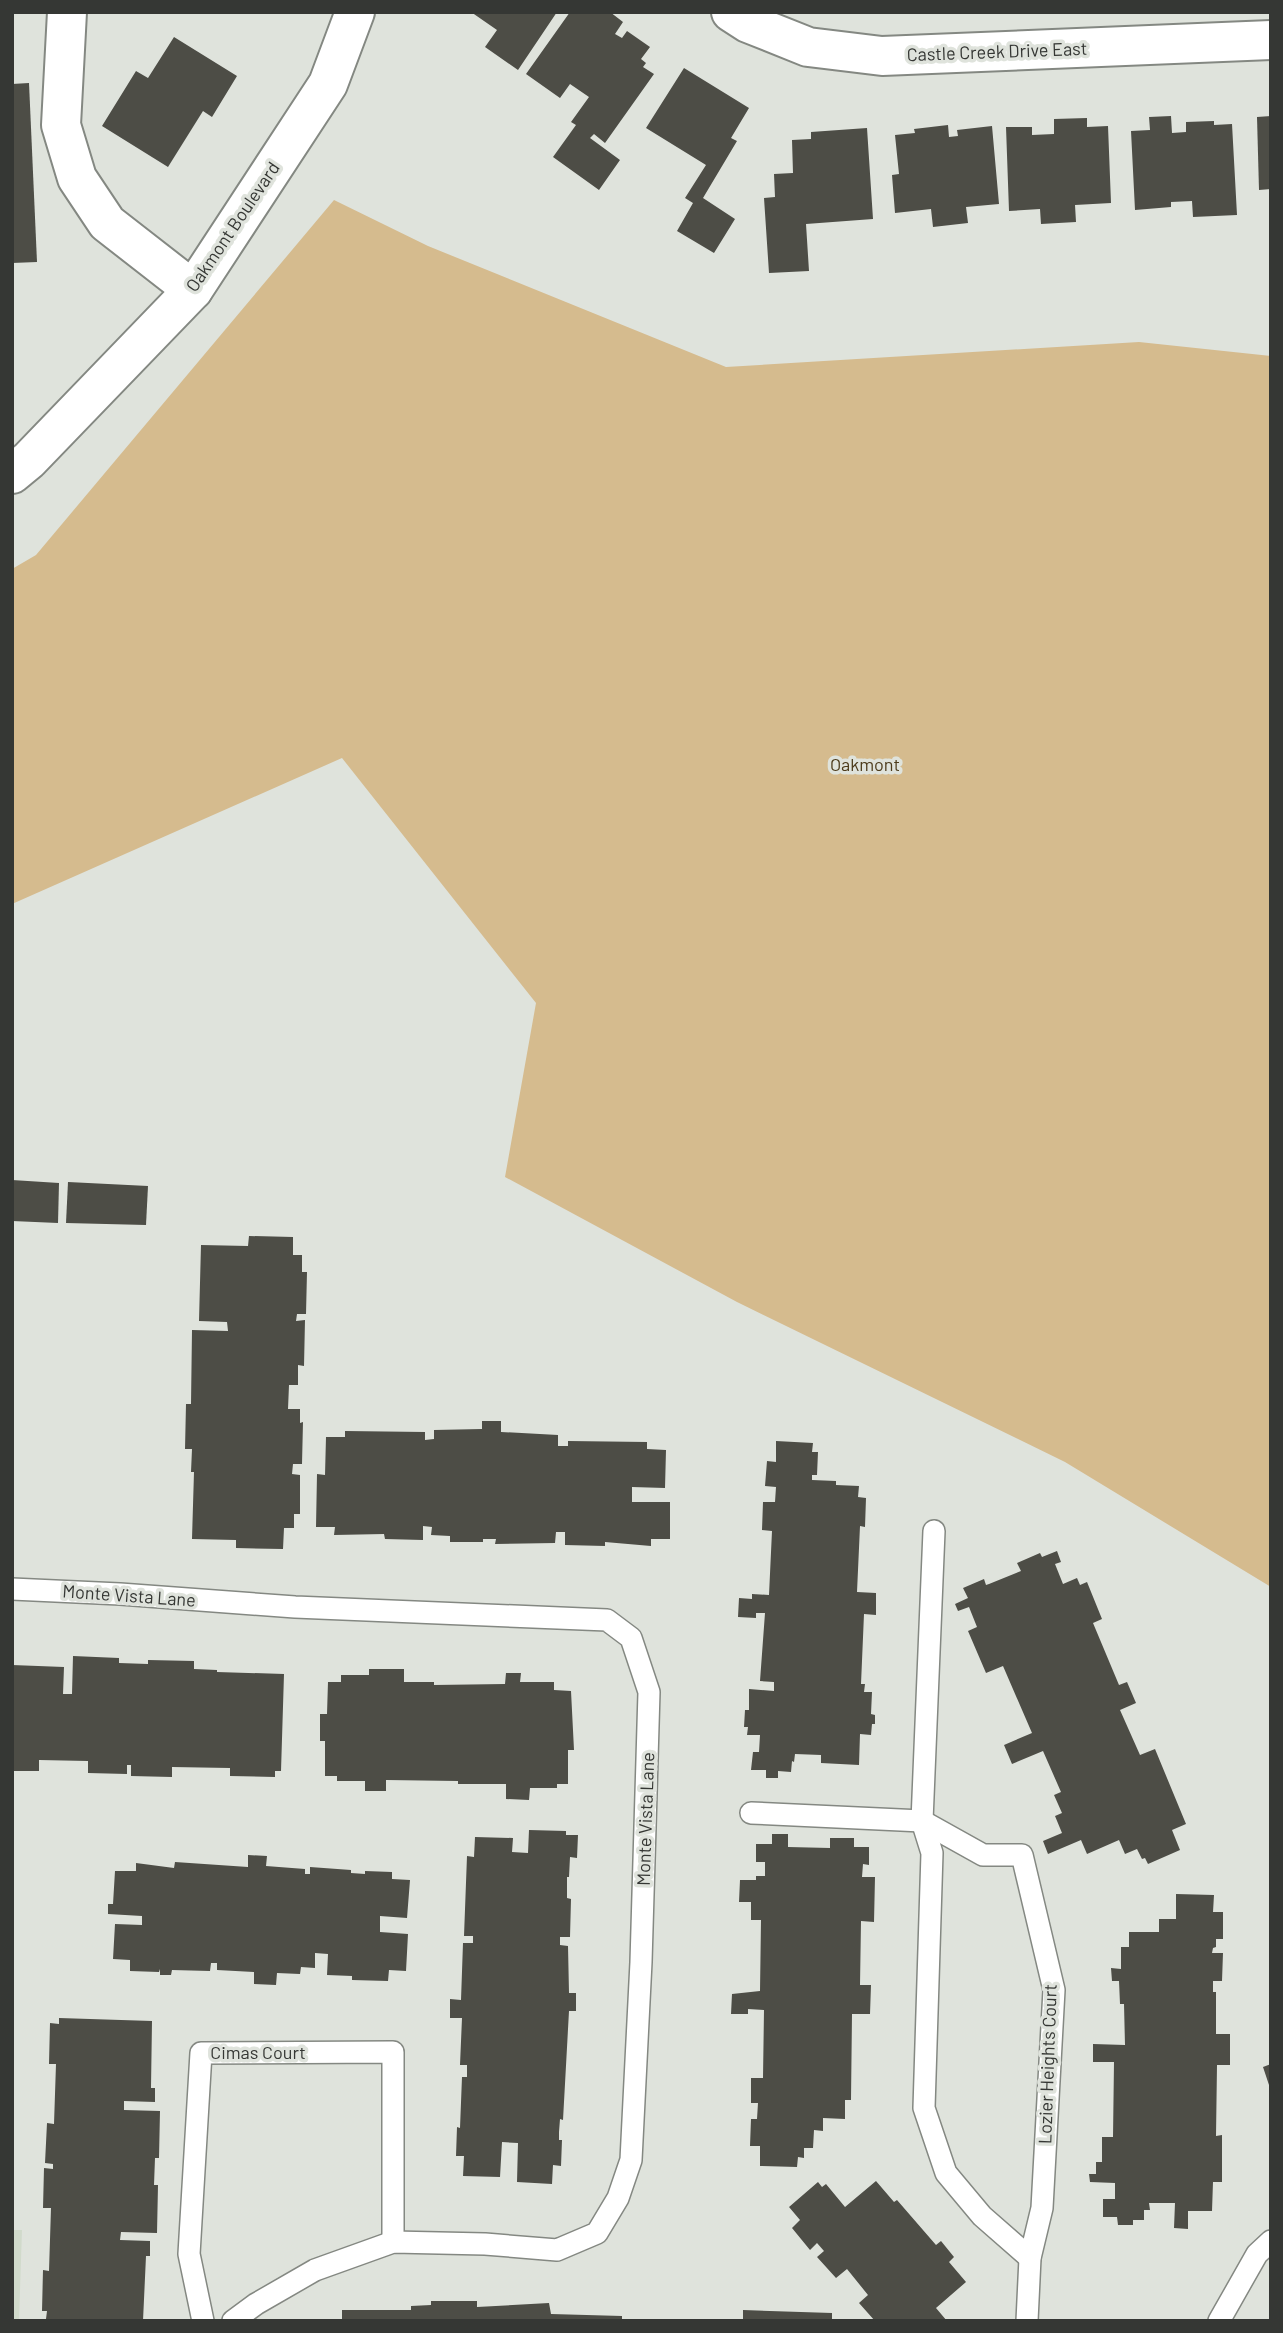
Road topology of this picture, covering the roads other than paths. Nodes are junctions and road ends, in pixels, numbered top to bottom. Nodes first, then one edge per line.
1 (67, 12) edge
2 (355, 12) edge
3 (731, 12) edge
4 (1271, 40) edge
5 (193, 290) junction
6 (12, 474) edge
7 (934, 1531) dead end
8 (12, 1589) edge
9 (751, 1813) dead end
10 (922, 1821) junction
11 (1271, 2241) edge
12 (393, 2242) junction
13 (1030, 2258) junction
14 (203, 2321) edge
15 (233, 2321) edge
16 (1027, 2321) edge
17 (1219, 2321) edge

1 - 5 street
2 - 5 street, Oakmont Boulevard
3 - 4 street, Castle Creek Drive East
5 - 6 street, Oakmont Boulevard
7 - 10 lane
8 - 12 lane, Monte Vista Lane
9 - 10 lane, Lozier Heights Court
10 - 13 lane
10 - 13 lane, Lozier Heights Court
11 - 17 lane
12 - 14 lane, Cimas Court
12 - 15 lane, Monte Vista Lane
13 - 16 lane, Lozier Heights Court

